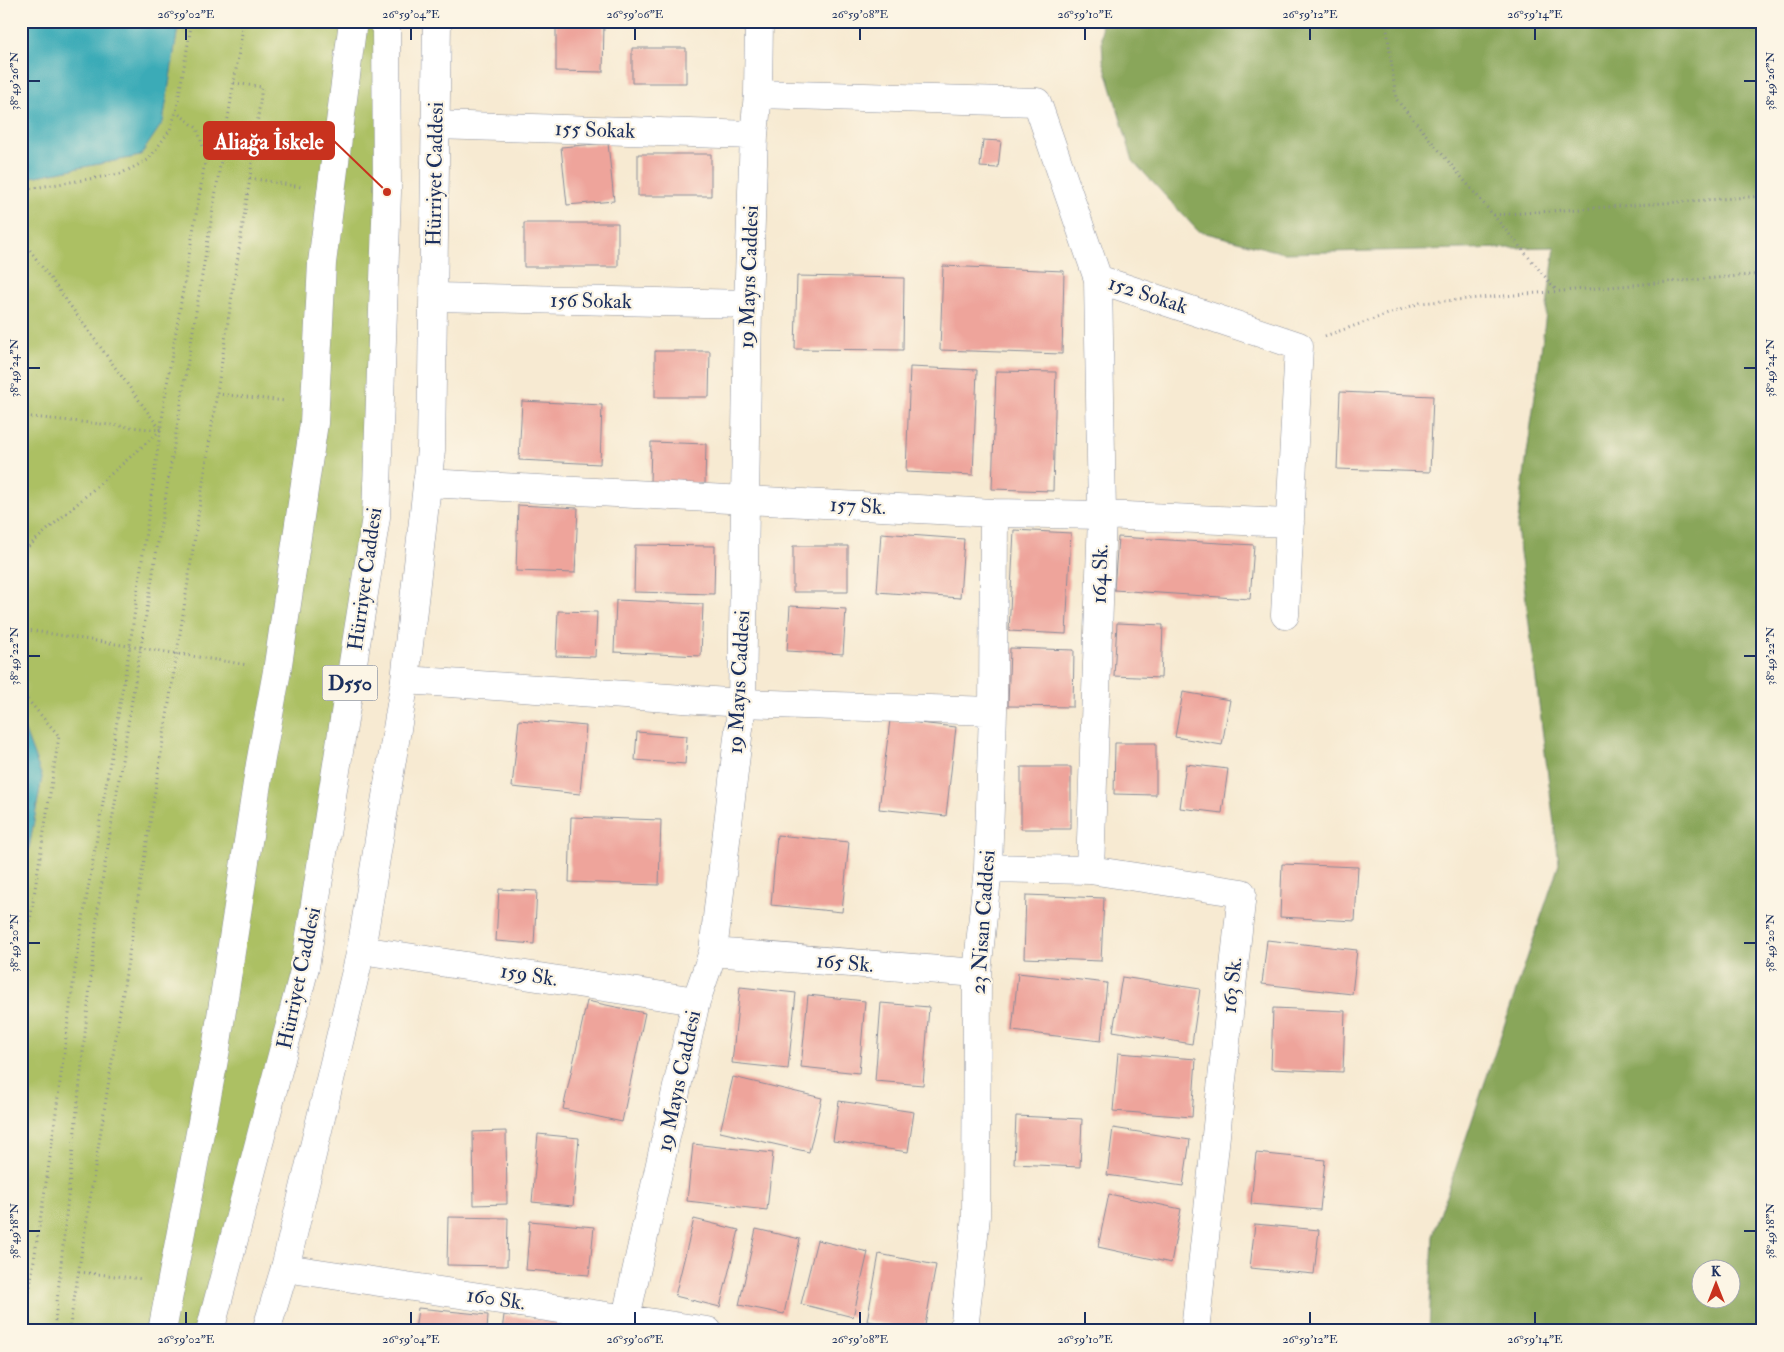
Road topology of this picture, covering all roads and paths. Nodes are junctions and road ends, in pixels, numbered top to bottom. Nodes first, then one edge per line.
1 (192, 21) edge
2 (244, 21) edge
3 (353, 21) edge
4 (386, 21) edge
5 (437, 21) edge
6 (759, 21) edge
7 (1386, 21) edge
8 (234, 83) junction
9 (758, 94) junction
10 (176, 112) junction
11 (435, 125) junction
12 (754, 135) junction
13 (250, 178) junction
14 (21, 190) edge
15 (331, 192) junction
16 (1763, 196) edge
17 (1493, 215) junction
18 (21, 238) edge
19 (1763, 274) edge
20 (1098, 279) junction
21 (1557, 291) junction
22 (434, 298) junction
23 (748, 304) junction
24 (1299, 346) junction
25 (217, 394) junction
26 (314, 404) junction
27 (21, 416) edge
28 (161, 430) junction
29 (427, 483) junction
30 (745, 500) junction
31 (994, 513) junction
32 (1102, 515) junction
33 (1290, 523) junction
34 (21, 553) edge
35 (1285, 615) dead end
36 (21, 629) edge
37 (130, 646) junction
38 (139, 647) junction
39 (177, 654) junction
40 (277, 670) junction
41 (406, 680) junction
42 (21, 692) edge
43 (742, 703) junction
44 (993, 711) junction
45 (988, 868) junction
46 (1090, 870) junction
47 (361, 950) junction
48 (713, 952) junction
49 (977, 973) junction
50 (21, 978) edge
51 (696, 1001) junction
52 (285, 1268) junction
53 (79, 1272) junction
54 (172, 1282) junction
55 (625, 1324) edge
56 (23, 1331) edge
57 (54, 1331) edge
58 (69, 1331) edge
59 (162, 1331) edge
60 (210, 1331) edge
61 (266, 1331) edge
62 (708, 1331) edge
63 (964, 1331) edge
64 (1194, 1331) edge

1 - 10 path
2 - 8 path
3 - 15 main road
4 - 60 main road, Hürriyet Caddesi / D550
5 - 11 main road, Hürriyet Caddesi / D550
6 - 9 main road, 19 Mayıs Caddesi
7 - 17 path
8 - 13 path
8 - 38 path
9 - 12 main road, 19 Mayıs Caddesi
9 - 20 main road, 152 Sokak
10 - 14 path
10 - 28 path
11 - 12 main road, 155 Sokak
11 - 22 main road, Hürriyet Caddesi / D550
12 - 23 main road, 19 Mayıs Caddesi
13 - 15 path
13 - 25 path
15 - 26 main road
16 - 17 path
17 - 21 path
18 - 28 path
19 - 21 path
20 - 24 main road, 152 Sokak
20 - 32 main road, 164 Sk.
21 - 24 path
22 - 23 main road, 156 Sokak
22 - 29 main road, Hürriyet Caddesi / D550
23 - 30 main road, 19 Mayıs Caddesi
24 - 33 main road
25 - 26 path
25 - 39 path
26 - 40 main road
27 - 28 path
28 - 34 path
28 - 37 path
29 - 30 main road, 157 Sk.
29 - 41 main road, Hürriyet Caddesi / D550
30 - 31 main road, 157 Sk.
30 - 43 main road, 19 Mayıs Caddesi
31 - 32 main road, 157 Sk.
31 - 44 main road, 23 Nisan Caddesi
32 - 33 main road, 157 Sk.
32 - 46 main road, 164 Sk.
33 - 35 main road
36 - 37 path
37 - 38 path
37 - 56 path
38 - 39 path
38 - 57 path
39 - 40 path
39 - 53 path
40 - 54 main road
41 - 43 main road
41 - 47 main road, Hürriyet Caddesi / D550
42 - 50 path
43 - 44 main road
43 - 48 main road, 19 Mayıs Caddesi
44 - 45 main road, 23 Nisan Caddesi
45 - 46 main road, 163 Sk.
45 - 49 main road, 23 Nisan Caddesi
46 - 64 main road, 163 Sk.
47 - 51 main road, 159 Sk.
47 - 52 main road, Hürriyet Caddesi / D550
48 - 49 main road, 165 Sk.
48 - 51 main road, 19 Mayıs Caddesi
49 - 63 main road, 23 Nisan Caddesi
51 - 55 main road, 19 Mayıs Caddesi
52 - 55 main road, 160 Sk.
52 - 61 main road, Hürriyet Caddesi / D550
53 - 54 path
53 - 58 path
54 - 59 main road
55 - 62 main road, 160 Sk.

